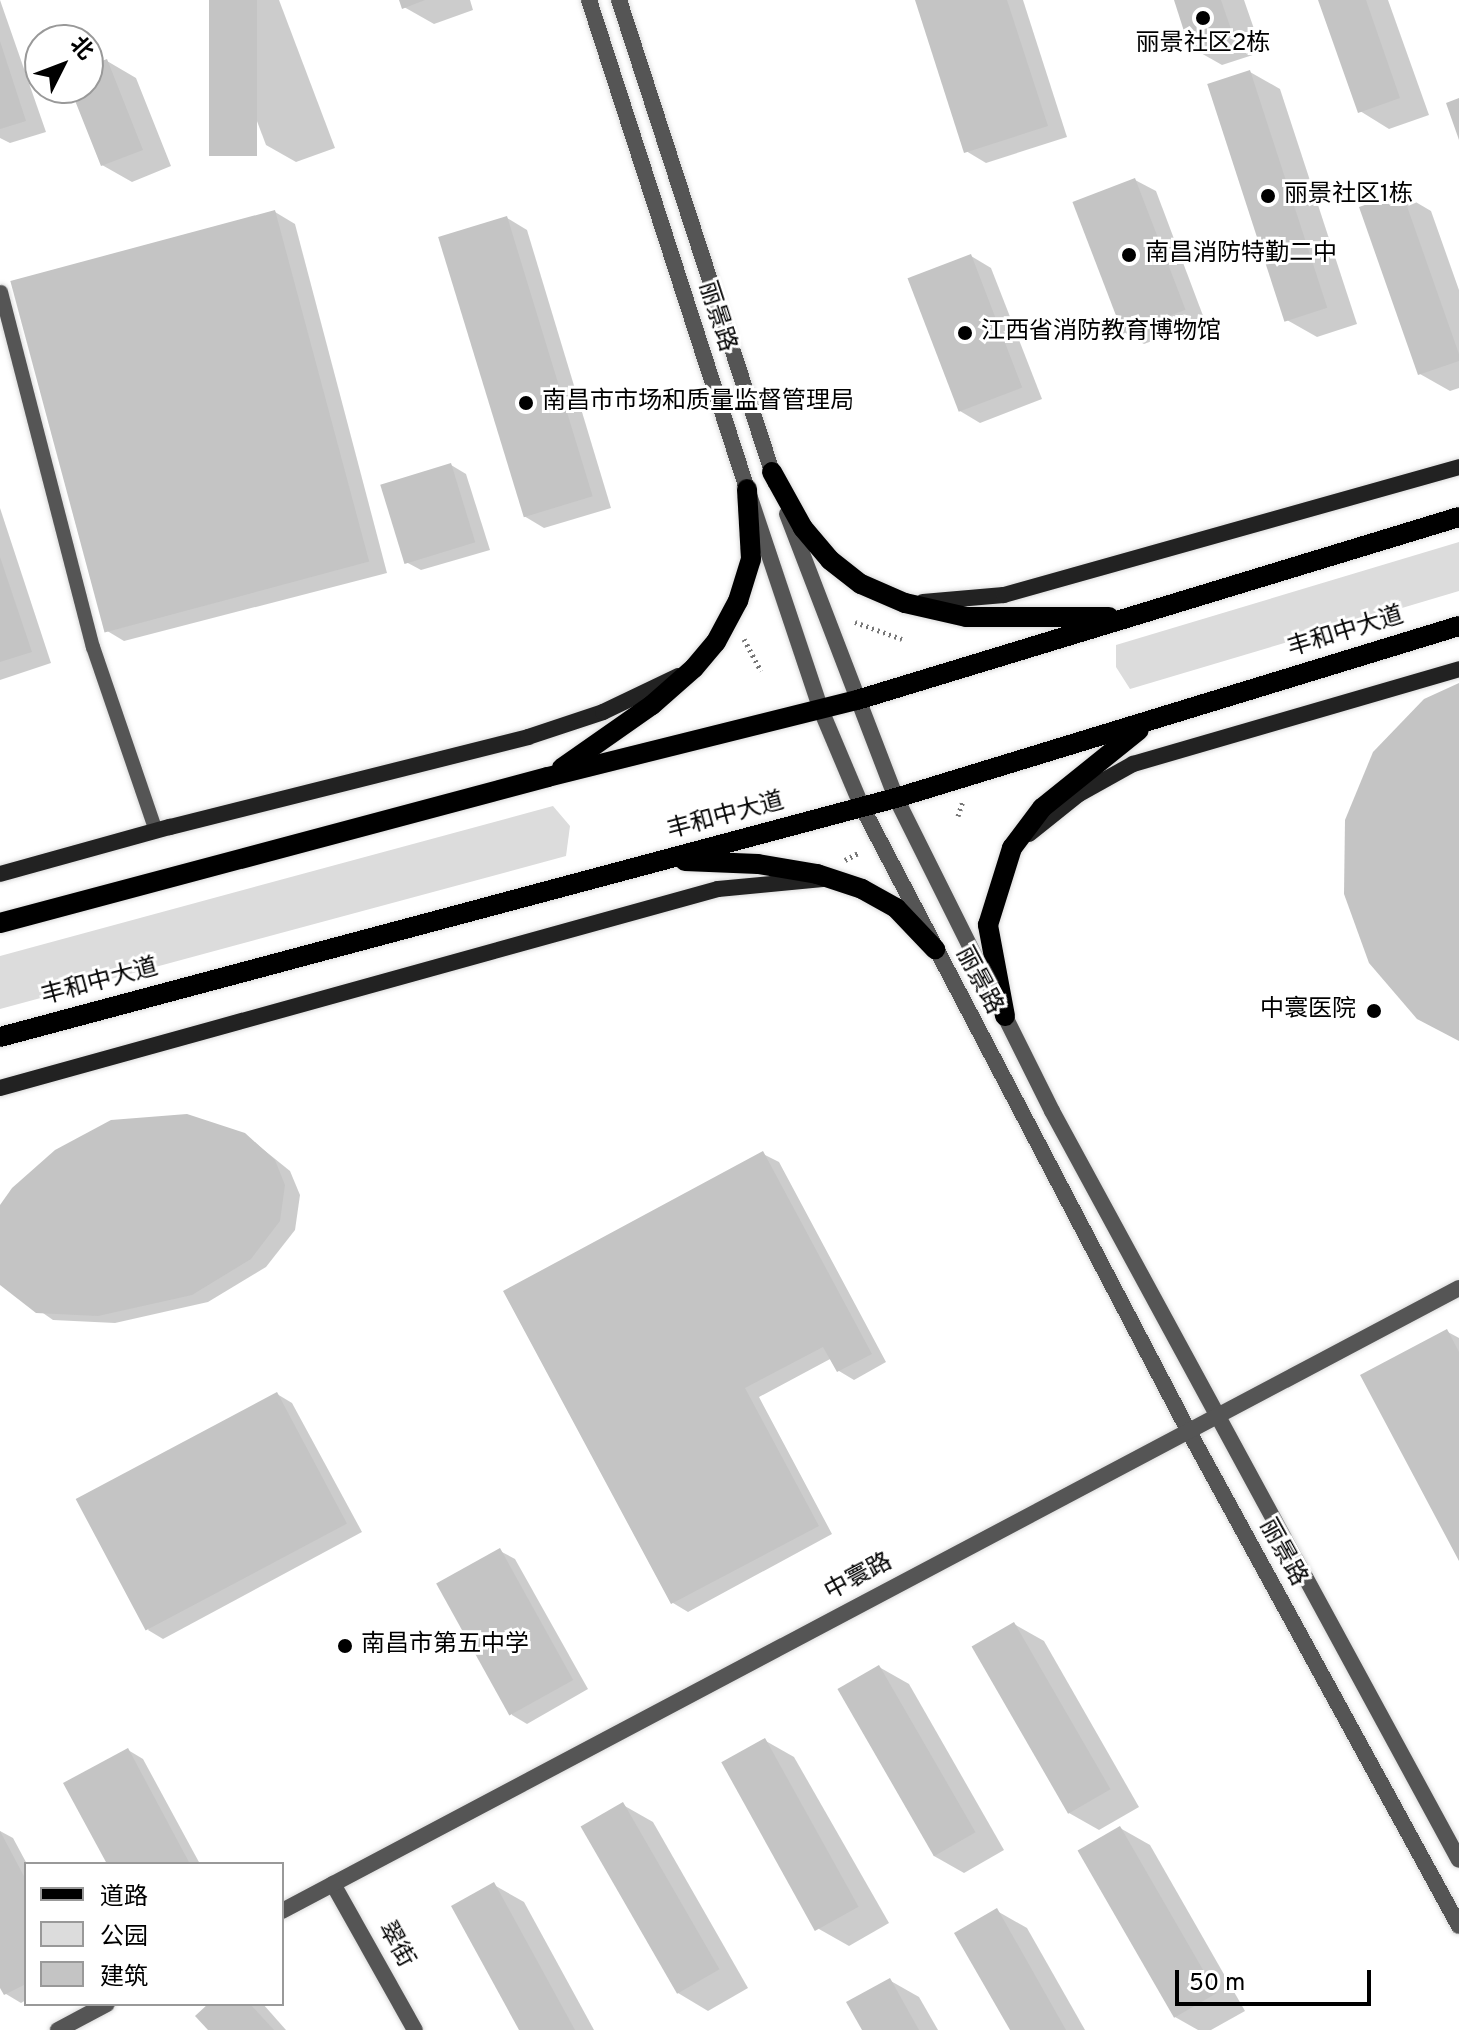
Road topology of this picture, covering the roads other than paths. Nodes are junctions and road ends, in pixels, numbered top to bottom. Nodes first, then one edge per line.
1 (589, 0) edge
2 (619, 0) edge
3 (1, 292) edge
4 (1459, 467) edge
5 (772, 472) junction
6 (747, 489) junction
7 (1459, 517) edge
8 (905, 603) junction
9 (1137, 616) junction
10 (1459, 626) edge
11 (694, 668) junction
12 (1459, 669) edge
13 (857, 700) junction
14 (821, 710) junction
15 (1152, 720) junction
16 (548, 777) junction
17 (896, 798) junction
18 (862, 807) junction
19 (156, 831) junction
20 (1012, 848) junction
21 (665, 860) junction
22 (0, 874) edge
23 (829, 878) junction
24 (0, 923) edge
25 (935, 949) junction
26 (1005, 1016) junction
27 (0, 1037) edge
28 (0, 1088) edge
29 (1459, 1288) edge
30 (1218, 1414) junction
31 (1188, 1430) junction
32 (1459, 1860) edge
33 (333, 1884) junction
34 (284, 1910) edge
35 (1459, 1926) edge
36 (103, 2006) edge
37 (58, 2030) edge
38 (415, 2030) edge

1 - 6 street, 丽景路
2 - 5 street, 丽景路
3 - 19 lane
4 - 8 main road
5 - 8 main road
5 - 13 street, 丽景路
6 - 11 main road
6 - 14 street, 丽景路
7 - 9 main road
8 - 9 main road
9 - 13 main road
10 - 15 main road, 丰和中大道
11 - 16 main road
11 - 19 main road
12 - 20 main road
13 - 14 main road
13 - 17 street, 丽景路
14 - 16 main road
14 - 18 street, 丽景路
15 - 17 main road, 丰和中大道
15 - 20 main road
16 - 24 main road
17 - 18 main road, 丰和中大道
17 - 26 street, 丽景路
18 - 21 main road, 丰和中大道
18 - 25 street, 丽景路
19 - 22 main road
20 - 26 main road
21 - 23 main road
21 - 27 main road, 丰和中大道
23 - 25 main road
23 - 28 main road
25 - 31 street, 丽景路
26 - 30 street, 丽景路
29 - 30 street, 中寰路
30 - 31 street, 中寰路
30 - 32 street, 丽景路
31 - 33 street, 中寰路
31 - 35 street, 丽景路
33 - 34 street, 中寰路
33 - 38 street, 翠街
36 - 37 street

